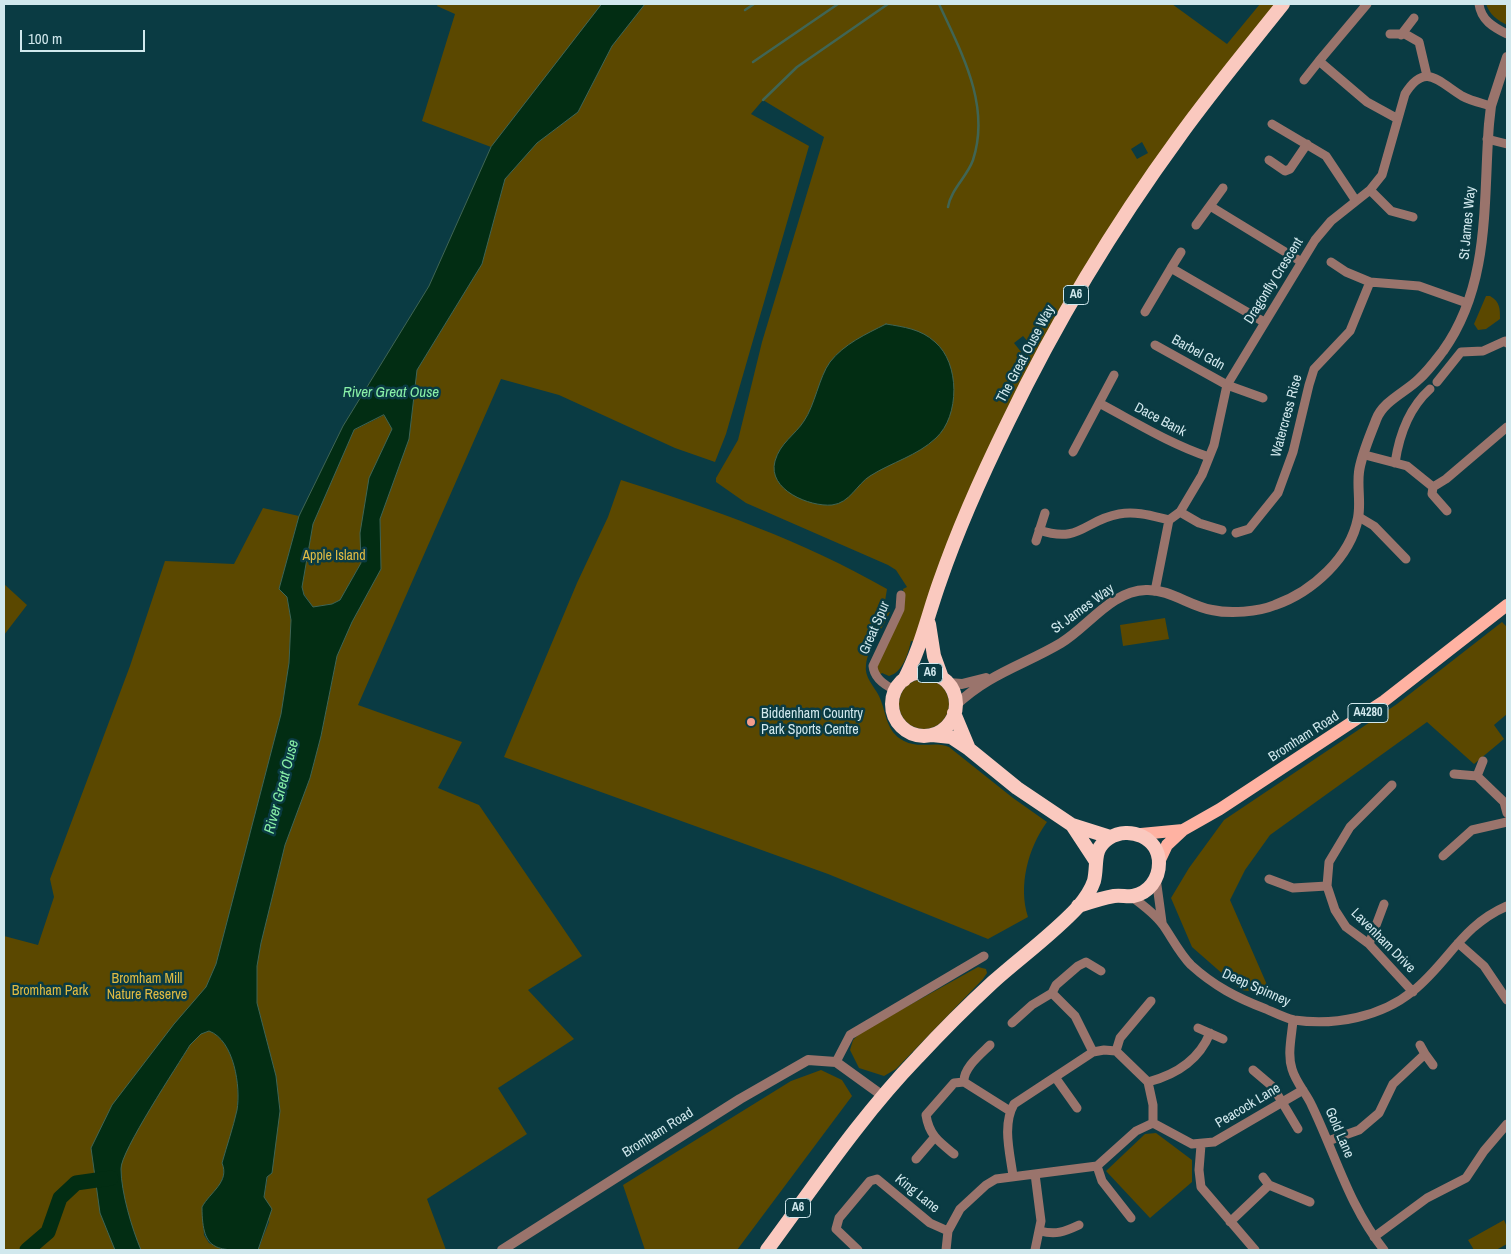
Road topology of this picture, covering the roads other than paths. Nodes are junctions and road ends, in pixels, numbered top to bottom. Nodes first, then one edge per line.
1 (1283, 4) edge
2 (1367, 4) edge
3 (1479, 4) edge
4 (1414, 18) dead end
5 (1390, 34) dead end
6 (1507, 34) edge
7 (1400, 35) junction
8 (1507, 57) edge
9 (1318, 62) junction
10 (1427, 76) junction
11 (1304, 80) dead end
12 (1492, 106) junction
13 (1398, 119) junction
14 (1272, 124) dead end
15 (1487, 139) junction
16 (1307, 144) junction
17 (1507, 144) edge
18 (1269, 160) dead end
19 (1223, 188) dead end
20 (1370, 190) junction
21 (1356, 201) junction
22 (1210, 206) junction
23 (1413, 217) dead end
24 (1196, 225) dead end
25 (1181, 252) dead end
26 (1300, 262) junction
27 (1331, 262) dead end
28 (1171, 268) junction
29 (1370, 282) junction
30 (1467, 303) junction
31 (1145, 312) dead end
32 (1264, 322) junction
33 (1450, 338) junction
34 (1507, 343) edge
35 (1155, 345) dead end
36 (1461, 352) junction
37 (1114, 375) dead end
38 (1227, 385) junction
39 (1263, 398) dead end
40 (1099, 403) junction
41 (1507, 427) edge
42 (1073, 452) dead end
43 (1365, 455) junction
44 (1209, 457) junction
45 (1395, 463) junction
46 (1433, 487) junction
47 (1447, 511) dead end
48 (1180, 512) junction
49 (1044, 513) dead end
50 (1359, 516) junction
51 (1168, 520) junction
52 (1039, 530) junction
53 (1222, 530) dead end
54 (1236, 533) dead end
55 (1036, 541) dead end
56 (1406, 559) dead end
57 (1155, 591) junction
58 (901, 595) dead end
59 (1507, 605) edge
60 (928, 620) junction
61 (991, 677) junction
62 (945, 681) junction
63 (900, 685) junction
64 (955, 710) junction
65 (932, 735) junction
66 (969, 748) junction
67 (1483, 761) dead end
68 (1454, 774) dead end
69 (1477, 776) junction
70 (1392, 785) dead end
71 (1507, 813) edge
72 (1507, 822) edge
73 (1072, 825) junction
74 (1183, 830) junction
75 (1141, 834) junction
76 (1110, 837) junction
77 (1443, 856) dead end
78 (1159, 862) junction
79 (1095, 866) junction
80 (1156, 877) junction
81 (1269, 879) dead end
82 (1327, 886) junction
83 (1118, 895) junction
84 (1132, 897) junction
85 (1384, 904) dead end
86 (1078, 906) junction
87 (1507, 906) edge
88 (1162, 923) junction
89 (1458, 943) junction
90 (1369, 944) junction
91 (984, 956) dead end
92 (1101, 971) dead end
93 (1413, 992) junction
94 (1052, 993) junction
95 (1507, 1000) edge
96 (1152, 1001) dead end
97 (1293, 1020) junction
98 (1012, 1023) dead end
99 (1198, 1028) dead end
100 (1210, 1033) junction
101 (1223, 1039) dead end
102 (990, 1045) dead end
103 (1420, 1045) dead end
104 (1093, 1052) junction
105 (1116, 1052) junction
106 (1425, 1054) junction
107 (836, 1062) junction
108 (1434, 1065) dead end
109 (1254, 1070) dead end
110 (1055, 1077) junction
111 (964, 1082) junction
112 (1148, 1082) junction
113 (1303, 1090) junction
114 (883, 1096) junction
115 (1282, 1101) junction
116 (1077, 1108) dead end
117 (1010, 1111) junction
118 (1153, 1123) junction
119 (1507, 1124) edge
120 (1298, 1129) dead end
121 (934, 1138) junction
122 (1328, 1140) junction
123 (1201, 1145) junction
124 (954, 1154) dead end
125 (916, 1159) dead end
126 (1097, 1166) junction
127 (1035, 1174) junction
128 (1013, 1176) junction
129 (1263, 1177) dead end
130 (1269, 1185) junction
131 (1310, 1202) dead end
132 (1131, 1218) dead end
133 (1230, 1222) junction
134 (1079, 1225) dead end
135 (948, 1231) junction
136 (1040, 1231) junction
137 (1374, 1237) junction
138 (502, 1250) edge
139 (766, 1250) edge
140 (858, 1250) edge
141 (946, 1250) edge
142 (1035, 1250) edge
143 (1255, 1250) edge
144 (1384, 1250) edge

1 - 60 highway, The Great Ouse Way / A6
2 - 9 street
3 - 6 street
4 - 7 street
5 - 7 street
7 - 10 street
8 - 12 street, St James Way
9 - 11 street
9 - 13 street
10 - 12 street
10 - 13 street, Dragonfly Crescent
12 - 15 street, St James Way
13 - 20 street, Dragonfly Crescent
14 - 16 street
15 - 17 street
15 - 30 street, St James Way
16 - 18 street
16 - 21 street
19 - 22 street
20 - 21 street, Dragonfly Crescent
20 - 23 street
21 - 26 street, Dragonfly Crescent
22 - 24 street
22 - 26 street
25 - 28 street
26 - 32 street, Dragonfly Crescent
27 - 29 street
28 - 31 street
28 - 32 street
29 - 30 street
29 - 54 street, Watercress Rise
30 - 33 street, St James Way
32 - 38 street, Dragonfly Crescent
33 - 36 street
33 - 43 street, St James Way
34 - 36 street
35 - 38 street, Barbel Gdn
36 - 45 street
37 - 40 street
38 - 39 street, Barbel Gdn
38 - 44 street, Dragonfly Crescent
40 - 42 street
40 - 44 street, Dace Bank
41 - 46 street
43 - 45 street
43 - 50 street, St James Way
44 - 48 street, Dragonfly Crescent
45 - 46 street
46 - 47 street
48 - 51 street, Dragonfly Crescent
48 - 53 street
49 - 52 street
50 - 56 street
50 - 57 street, St James Way
51 - 52 street
51 - 57 street
52 - 55 street
57 - 61 street, St James Way
58 - 63 street, Great Spur
59 - 74 main road, Bromham Road / A4280
60 - 62 highway, The Great Ouse Way / A6
60 - 63 highway, The Great Ouse Way / A6
61 - 62 street
61 - 64 street
62 - 63 highway, A6
62 - 64 highway, A6
63 - 65 highway, A6
64 - 65 highway
64 - 66 highway, A6
65 - 66 highway, A6
66 - 73 highway, A6
67 - 69 street
68 - 69 street
69 - 71 street
70 - 82 street, Lavenham Drive
72 - 77 street
73 - 76 highway, A6
73 - 79 highway, A6
74 - 75 main road, Bromham Road / A4280
74 - 78 main road, Bromham Road / A4280
75 - 76 highway
75 - 78 highway
76 - 79 highway
78 - 80 highway
79 - 83 highway
79 - 86 highway, A6
80 - 84 highway
80 - 88 street, Deep Spinney
81 - 82 street
82 - 90 street, Lavenham Drive
83 - 84 highway
83 - 86 highway, A6
84 - 88 street, Deep Spinney
85 - 90 street
86 - 114 highway, A6
87 - 89 street, Deep Spinney
88 - 97 street, Deep Spinney
89 - 93 street, Deep Spinney
89 - 95 street
90 - 93 street, Lavenham Drive
91 - 107 street
92 - 94 street
93 - 97 street, Deep Spinney
94 - 98 street
94 - 104 street
96 - 105 street
97 - 113 street, Gold Lane
99 - 100 street
100 - 101 street
100 - 112 street
102 - 111 street
103 - 106 street
104 - 105 street
104 - 110 street
105 - 112 street
106 - 108 street
106 - 122 street
107 - 114 street
107 - 138 street, Bromham Road
109 - 115 street
110 - 116 street
110 - 117 street
111 - 117 street
111 - 121 street
112 - 118 street
113 - 115 street, Peacock Lane
113 - 122 street, Gold Lane
114 - 139 highway, A6
115 - 120 street
115 - 123 street, Peacock Lane
117 - 128 street
118 - 123 street
118 - 126 street
119 - 137 street
121 - 124 street
121 - 125 street
122 - 137 street, Gold Lane
123 - 133 street
126 - 127 street
126 - 132 street
127 - 128 street
127 - 136 street
128 - 135 street
129 - 130 street
130 - 131 street
130 - 133 street
133 - 143 street
134 - 136 street
135 - 140 street, King Lane
135 - 141 street
136 - 142 street
137 - 144 street, Gold Lane

